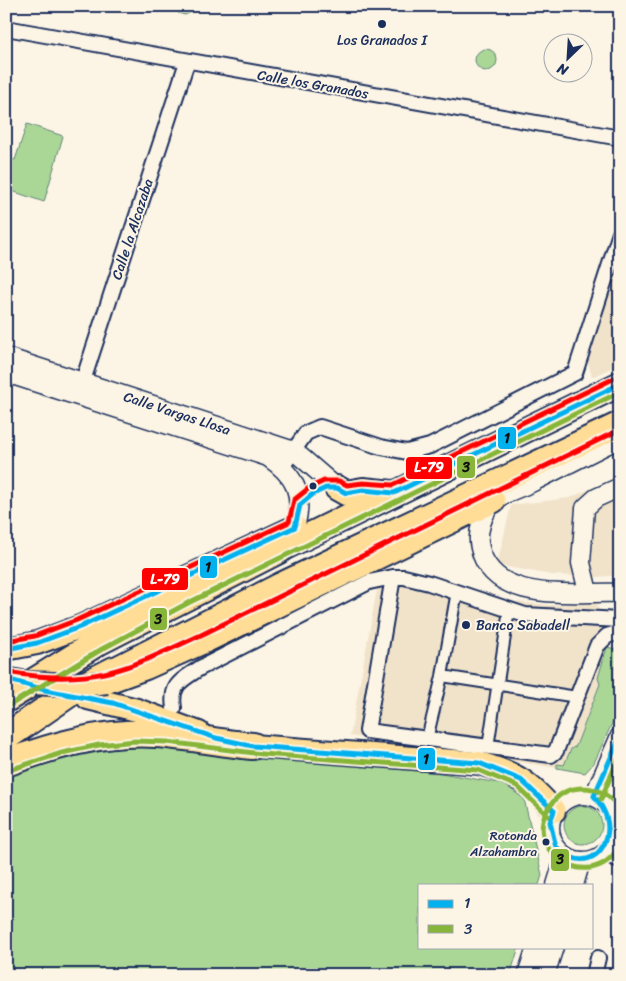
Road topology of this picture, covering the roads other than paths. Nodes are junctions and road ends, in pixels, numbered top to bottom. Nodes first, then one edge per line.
1 (6, 28) edge
2 (187, 62) junction
3 (620, 138) edge
4 (620, 233) edge
5 (6, 357) edge
6 (6, 373) edge
7 (54, 380) junction
8 (620, 384) edge
9 (80, 388) junction
10 (620, 424) edge
11 (620, 438) edge
12 (239, 440) junction
13 (294, 452) junction
14 (282, 467) junction
15 (337, 488) joint
16 (620, 488) edge
17 (394, 493) junction
18 (494, 501) junction
19 (291, 532) junction
20 (242, 552) joint
21 (392, 577) junction
22 (457, 591) junction
23 (588, 592) junction
24 (620, 593) edge
25 (509, 610) junction
26 (620, 620) edge
27 (620, 632) edge
28 (6, 649) edge
29 (110, 676) junction
30 (442, 676) junction
31 (12, 685) edge
32 (498, 685) junction
33 (577, 697) junction
34 (174, 708) dead end
35 (620, 736) edge
36 (6, 737) edge
37 (427, 739) junction
38 (254, 746) junction
39 (488, 747) junction
40 (6, 763) edge
41 (594, 796) junction
42 (554, 811) junction
43 (614, 849) edge
44 (573, 858) junction
45 (557, 884) edge
46 (574, 884) edge
47 (536, 948) edge
48 (554, 948) edge
49 (598, 958) dead end
50 (527, 975) edge
51 (546, 975) edge
52 (594, 975) edge

1 - 2 street, Calle los Granados
2 - 3 street, Calle los Granados
2 - 9 street, Calle la Alcazaba
4 - 13 street
5 - 7 street, Calle Vargas Llosa
6 - 7 street, Calle Vargas Llosa
7 - 9 street, Calle Vargas Llosa
8 - 17 highway
9 - 12 street, Calle Vargas Llosa
10 - 29 highway
11 - 18 street
12 - 13 street, Calle Vargas Llosa
12 - 14 street, Calle Vargas Llosa
13 - 14 street
13 - 15 street, Calle Vargas Llosa
14 - 19 street, Calle Vargas Llosa
15 - 17 highway
16 - 23 street
17 - 19 highway
18 - 23 street
18 - 29 main road
19 - 20 highway
19 - 31 highway
20 - 28 main road
21 - 22 street
21 - 34 street
21 - 37 street
22 - 25 street
22 - 30 street
23 - 24 street
25 - 26 street
25 - 32 street
27 - 33 street
29 - 31 main road, bridge
29 - 36 highway
30 - 32 street
30 - 37 street
31 - 38 main road
32 - 33 street
32 - 39 street
33 - 39 street
35 - 41 street
37 - 39 street
38 - 40 highway
38 - 42 main road
41 - 42 street
41 - 43 street
42 - 44 street
43 - 44 street
44 - 45 street
44 - 46 street
47 - 50 street
48 - 51 street
49 - 52 street

